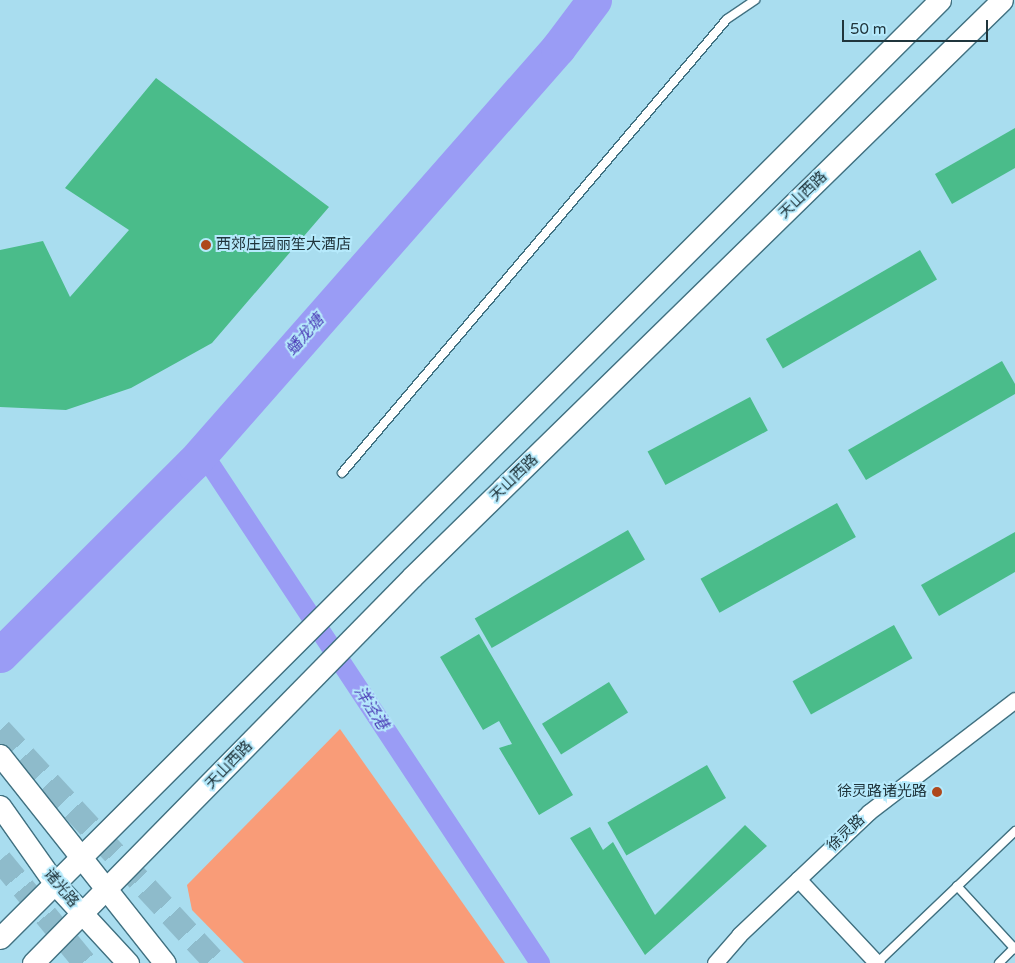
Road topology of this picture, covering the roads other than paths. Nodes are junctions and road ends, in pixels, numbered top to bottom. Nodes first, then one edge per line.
1 (756, 0) edge
2 (940, 0) edge
3 (1002, 0) edge
4 (342, 473) dead end
5 (1015, 700) edge
6 (0, 755) edge
7 (0, 806) edge
8 (1015, 831) edge
9 (81, 857) junction
10 (798, 879) junction
11 (55, 884) junction
12 (957, 886) junction
13 (107, 890) junction
14 (84, 915) junction
15 (0, 938) edge
16 (1015, 948) edge
17 (33, 963) edge
18 (128, 963) edge
19 (165, 963) edge
20 (715, 963) edge
21 (877, 963) edge
22 (999, 963) edge

1 - 4 lane
2 - 9 main road
3 - 13 main road, 天山西路
5 - 10 street, 徐灵路
6 - 9 main road
7 - 11 main road, 诸光路
8 - 12 lane
9 - 11 main road
9 - 13 main road
10 - 20 street, 徐灵路
10 - 21 street
11 - 14 main road, 诸光路
11 - 15 main road
12 - 16 lane
12 - 21 lane
13 - 14 main road, 天山西路
13 - 19 main road
14 - 17 main road, 天山西路
14 - 18 main road, 诸光路
16 - 22 lane

